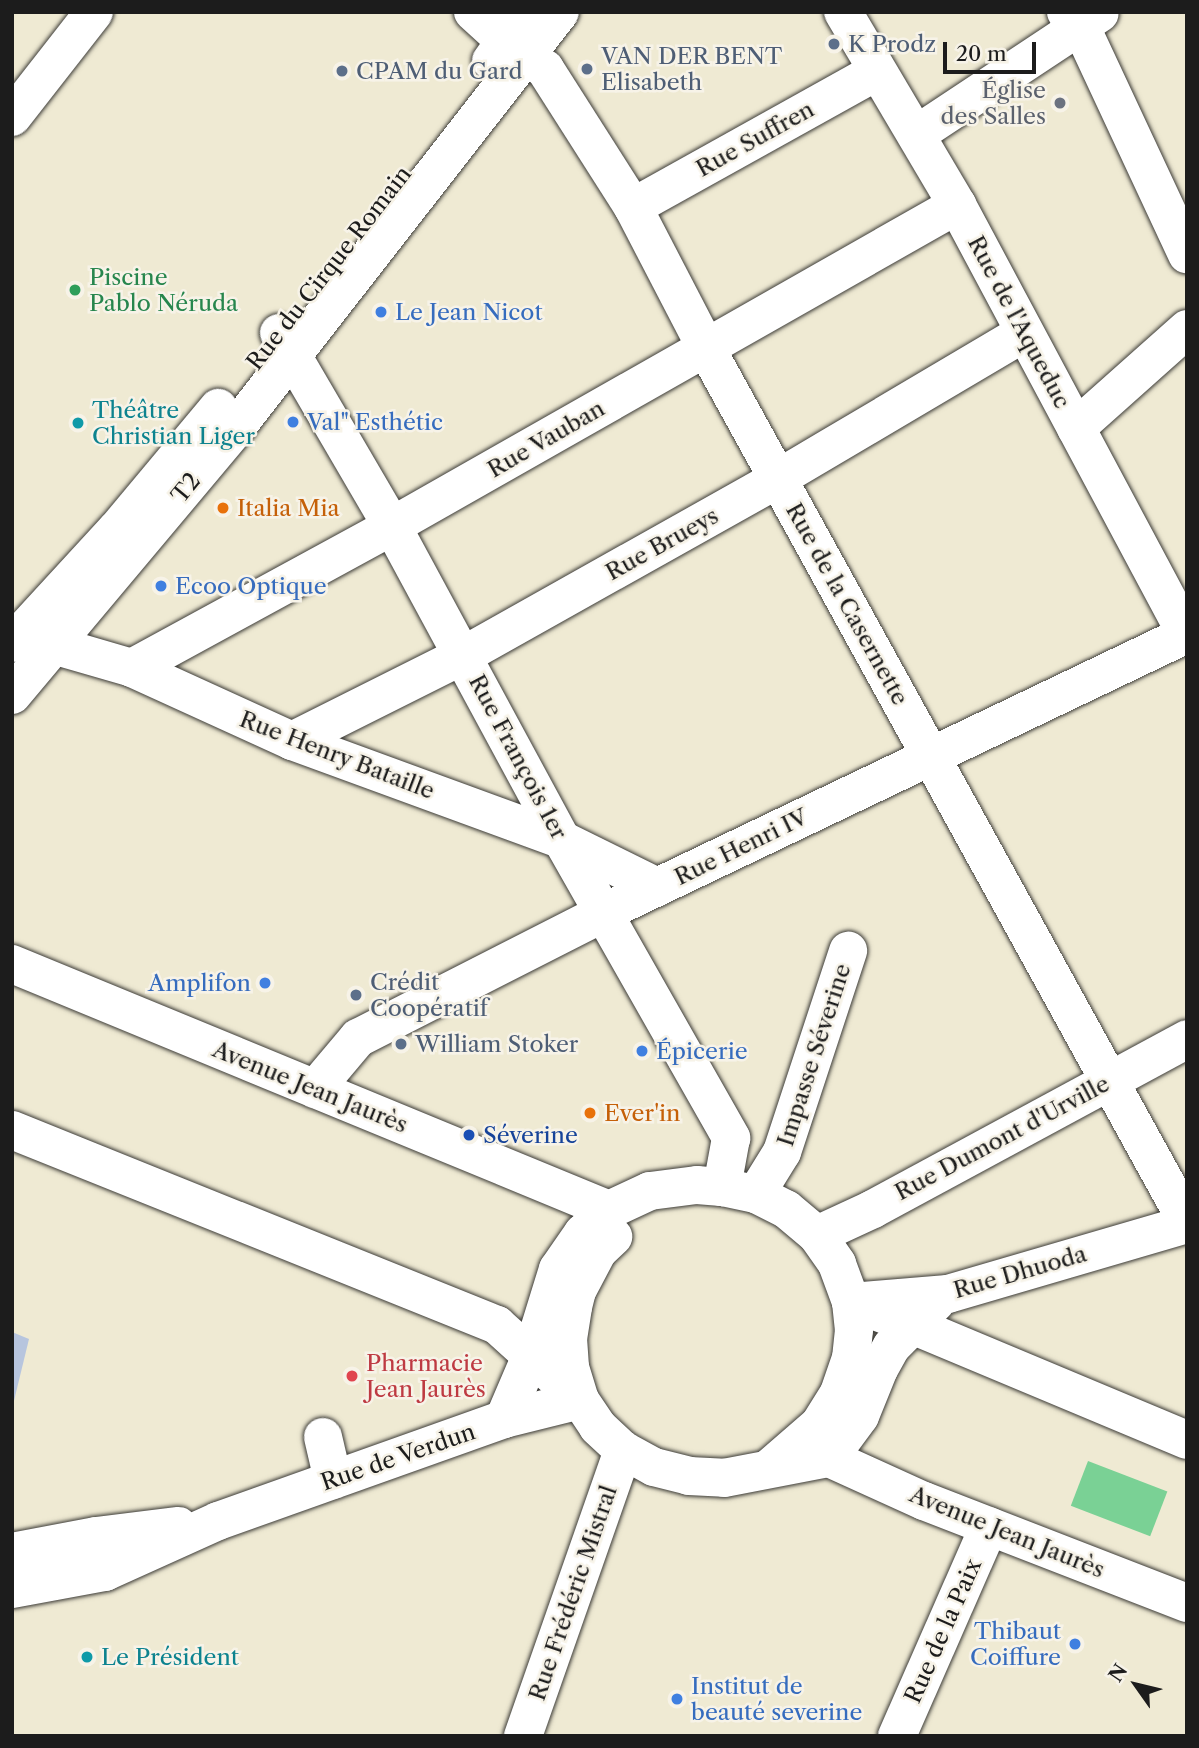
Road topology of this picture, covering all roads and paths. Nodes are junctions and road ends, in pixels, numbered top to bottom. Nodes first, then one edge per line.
1 (94, 12) edge
2 (473, 12) edge
3 (560, 12) edge
4 (843, 12) edge
5 (1083, 17) edge
6 (520, 37) edge
7 (877, 71) junction
8 (26, 75) edge
9 (12, 117) edge
10 (917, 134) junction
11 (957, 205) junction
12 (633, 208) junction
13 (1187, 254) edge
14 (1187, 329) edge
15 (1024, 332) junction
16 (286, 344) junction
17 (706, 348) junction
18 (1076, 428) junction
19 (777, 479) junction
20 (392, 526) junction
21 (1186, 635) edge
22 (12, 645) edge
23 (53, 645) junction
24 (464, 655) junction
25 (132, 668) junction
26 (12, 695) edge
27 (292, 741) junction
28 (931, 756) junction
29 (562, 840) junction
30 (657, 887) junction
31 (605, 912) junction
32 (848, 951) dead end
33 (12, 964) edge
34 (1187, 1040) edge
35 (1111, 1080) junction
36 (315, 1089) junction
37 (12, 1130) edge
38 (670, 1190) junction
39 (739, 1190) junction
40 (609, 1210) junction
41 (1187, 1223) edge
42 (817, 1235) junction
43 (948, 1294) junction
44 (851, 1302) junction
45 (912, 1325) junction
46 (531, 1356) junction
47 (580, 1400) junction
48 (504, 1419) junction
49 (323, 1437) dead end
50 (1187, 1440) edge
51 (623, 1450) junction
52 (829, 1458) junction
53 (764, 1472) junction
54 (333, 1480) junction
55 (218, 1521) junction
56 (989, 1526) junction
57 (12, 1552) edge
58 (12, 1589) edge
59 (1187, 1603) edge
60 (523, 1736) edge
61 (897, 1736) edge

1 - 8 street
2 - 6 street, Rue de la Casernette
3 - 6 street, T2
4 - 7 street, Rue de l'Aqueduc
5 - 10 street
5 - 13 street
6 - 12 street, Rue de la Casernette
6 - 16 street, T2
7 - 10 street, Rue de l'Aqueduc
7 - 12 street, Rue Suffren
8 - 9 street
10 - 11 street, Rue de l'Aqueduc
11 - 15 street, Rue de l'Aqueduc
11 - 17 street, Rue Vauban
12 - 17 street, Rue de la Casernette
14 - 18 street
15 - 18 street, Rue de l'Aqueduc
15 - 19 street, Rue Brueys
16 - 20 street, Rue François 1er
16 - 22 street, Rue du Cirque Romain
16 - 23 street, T2
17 - 19 street, Rue de la Casernette
17 - 20 street, Rue Vauban
18 - 21 street, Rue de l'Aqueduc
19 - 24 street, Rue Brueys
19 - 28 street, Rue de la Casernette
20 - 24 street, Rue François 1er
20 - 25 street, Rue Vauban
21 - 28 street, Rue Henri IV
22 - 23 street, Rue Henry Bataille
23 - 25 street, Rue Henry Bataille
23 - 26 street, T2
24 - 27 street, Rue Brueys
24 - 29 street, Rue François 1er
25 - 27 street, Rue Henry Bataille
27 - 29 street, Rue Henry Bataille
28 - 30 street, Rue Henri IV
28 - 35 street, Rue de la Casernette
29 - 30 street, Rue Henry Bataille
29 - 31 street, Rue François 1er
30 - 31 street, Rue Henri IV
31 - 36 street, Rue Henri IV
31 - 39 street, Rue François 1er
32 - 39 street, Impasse Séverine
33 - 36 street, Avenue Jean Jaurès
34 - 35 street, Rue Dumont d'Urville
35 - 41 street, Rue de la Casernette
35 - 42 street, Rue Dumont d'Urville
36 - 40 street, Avenue Jean Jaurès
37 - 46 street
38 - 39 street
38 - 40 street
38 - 47 street
39 - 42 street
40 - 46 street
41 - 43 street, Rue Dhuoda
42 - 44 street
43 - 44 street, Rue Dhuoda
43 - 45 street
44 - 45 street
44 - 53 street
45 - 50 street
45 - 52 street
46 - 47 street
46 - 48 street
47 - 48 street, Rue de Verdun
47 - 51 street
48 - 54 street, Rue de Verdun
49 - 54 street
51 - 53 street
51 - 60 street, Rue Frédéric Mistral
52 - 53 street
52 - 56 street, Avenue Jean Jaurès
54 - 55 street, Rue de Verdun
55 - 57 street, Rue de Verdun
55 - 58 street, Rue de Verdun
56 - 59 street, Avenue Jean Jaurès
56 - 61 street, Rue de la Paix

